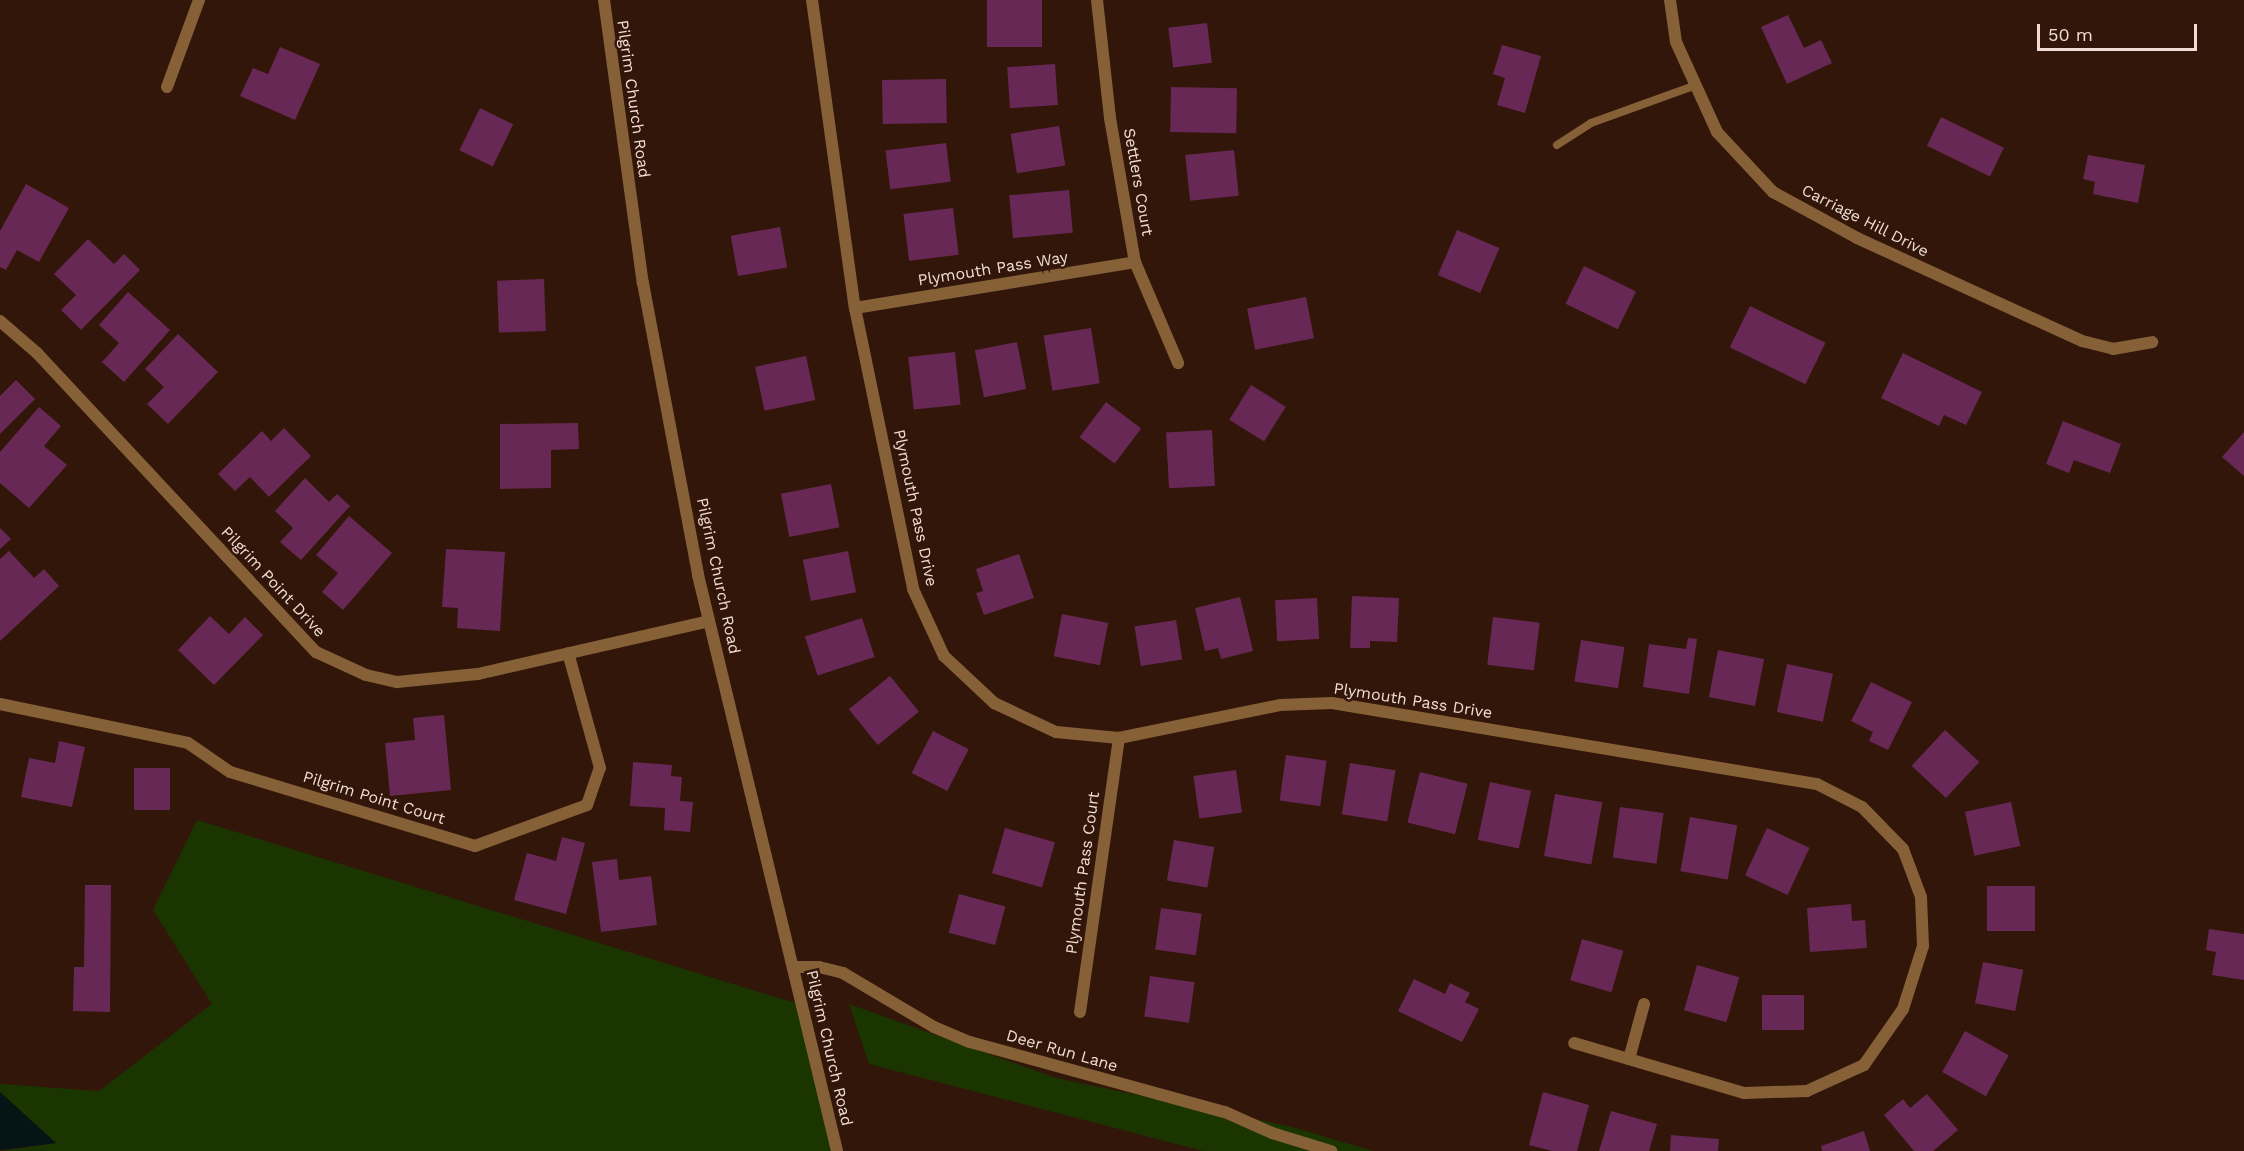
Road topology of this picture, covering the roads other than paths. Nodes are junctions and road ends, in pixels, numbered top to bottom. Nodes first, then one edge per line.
1 (199, 0) edge
2 (604, 0) edge
3 (812, 0) edge
4 (1097, 0) edge
5 (1670, 0) edge
6 (1694, 86) junction
7 (166, 87) dead end
8 (1557, 145) dead end
9 (1135, 262) junction
10 (855, 308) junction
11 (0, 321) edge
12 (2152, 342) dead end
13 (1178, 363) dead end
14 (709, 621) junction
15 (568, 653) junction
16 (0, 704) edge
17 (1119, 738) junction
18 (793, 967) junction
19 (1644, 1004) dead end
20 (1080, 1012) dead end
21 (1574, 1043) dead end
22 (1629, 1059) junction
23 (837, 1151) edge
24 (1331, 1151) edge

1 - 7 street
2 - 14 street, Pilgrim Church Road
3 - 10 street, Plymouth Pass Drive
4 - 9 street, Settlers Court
5 - 6 street, Carriage Hill Drive
6 - 8 lane
6 - 12 street, Carriage Hill Drive
9 - 10 street, Plymouth Pass Way
9 - 13 street, Settlers Court
10 - 17 street, Plymouth Pass Drive
11 - 15 street, Pilgrim Point Drive
14 - 15 street, Pilgrim Point Drive
14 - 18 street, Pilgrim Church Road
15 - 16 street, Pilgrim Point Court
17 - 20 street, Plymouth Pass Court
17 - 22 street, Plymouth Pass Drive
18 - 23 street, Pilgrim Church Road
18 - 24 street, Deer Run Lane
19 - 22 street
21 - 22 street, Plymouth Pass Drive

